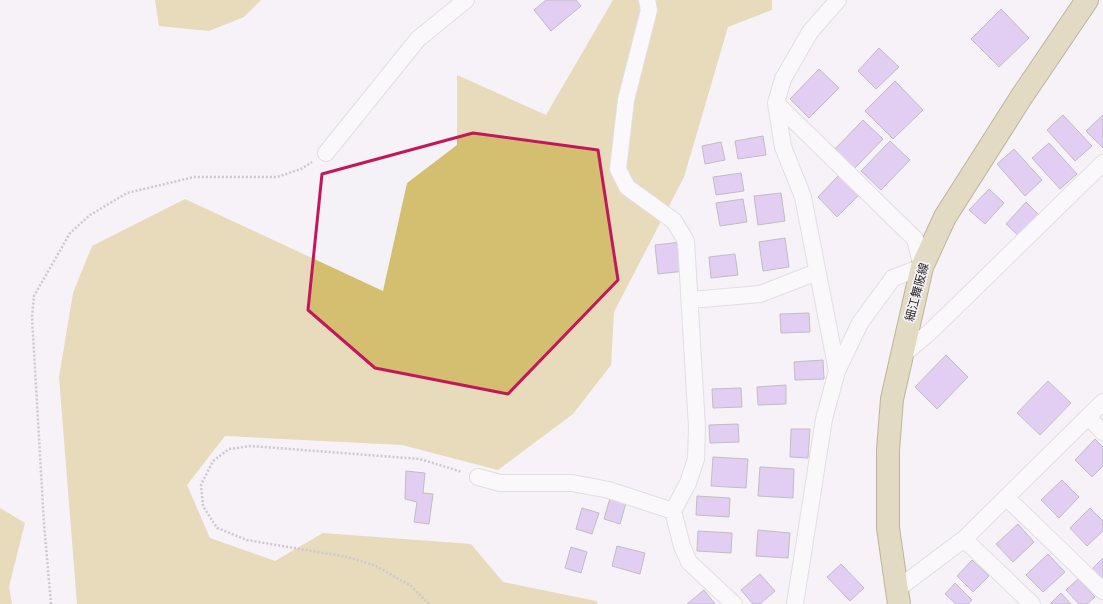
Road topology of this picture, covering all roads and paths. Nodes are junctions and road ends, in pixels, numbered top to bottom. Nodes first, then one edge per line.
1 (466, 0) edge
2 (647, 0) edge
3 (838, 0) edge
4 (1087, 0) edge
5 (776, 103) junction
6 (326, 153) joint
7 (1103, 163) edge
8 (922, 267) junction
9 (818, 272) junction
10 (691, 300) junction
11 (900, 357) junction
12 (837, 371) junction
13 (1103, 402) edge
14 (1088, 416) junction
15 (1103, 432) edge
16 (478, 477) joint
17 (1007, 498) junction
18 (673, 511) junction
19 (964, 539) junction
20 (1103, 591) edge
21 (898, 597) edge
22 (52, 604) edge
23 (429, 604) edge
24 (734, 604) edge
25 (795, 604) edge
26 (1032, 604) edge

1 - 6 street
2 - 10 street
3 - 5 street
4 - 8 main road, 細江舞阪線
5 - 8 street
5 - 9 street
6 - 22 path
7 - 11 street
8 - 11 main road, 細江舞阪線
8 - 12 street
9 - 10 street
9 - 12 street
10 - 18 street
11 - 21 main road, 細江舞阪線
12 - 25 street
13 - 14 street
14 - 15 street
14 - 17 street
16 - 18 street
16 - 23 path
17 - 19 street
17 - 20 street
18 - 24 street
19 - 21 street
19 - 26 street

